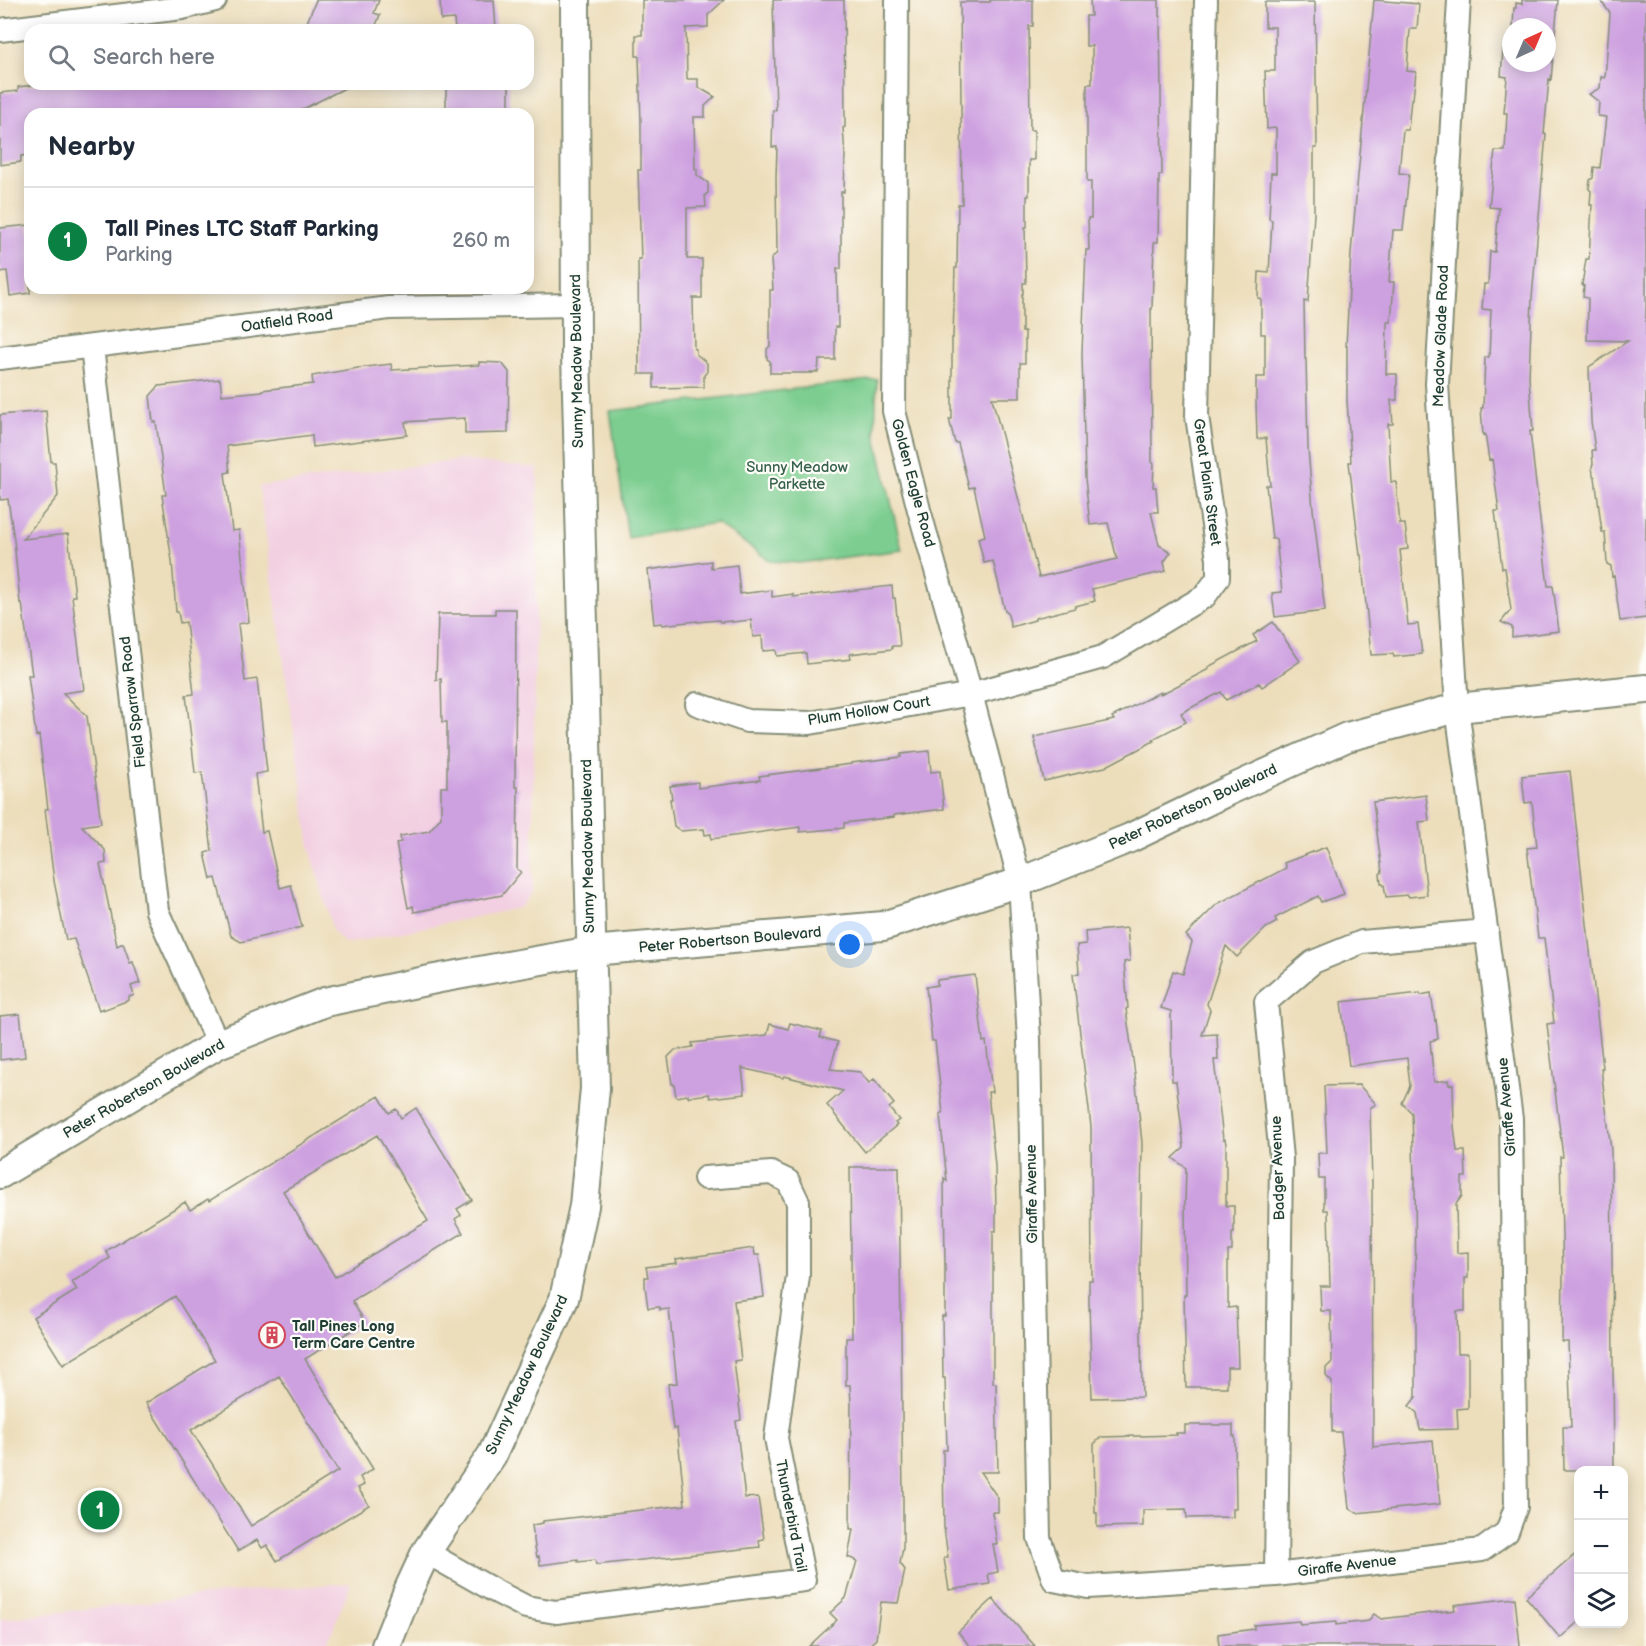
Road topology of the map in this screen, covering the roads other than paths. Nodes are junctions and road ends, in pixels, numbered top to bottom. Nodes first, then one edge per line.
1 (215, 0) edge
2 (575, 0) edge
3 (897, 0) edge
4 (1206, 0) edge
5 (1459, 0) edge
6 (50, 24) edge
7 (24, 27) edge
8 (0, 30) edge
9 (576, 305) junction
10 (92, 347) junction
11 (0, 358) edge
12 (1646, 689) edge
13 (971, 694) junction
14 (697, 704) dead end
15 (1457, 708) junction
16 (1020, 882) junction
17 (1487, 931) junction
18 (591, 951) junction
19 (218, 1044) junction
20 (0, 1174) edge
21 (705, 1178) dead end
22 (426, 1552) junction
23 (1276, 1575) junction
24 (386, 1646) edge

1 - 6 street
2 - 9 street, Sunny Meadow Boulevard
3 - 13 street, Golden Eagle Road
4 - 13 street, Great Plains Street
5 - 15 street, Meadow Glade Road
7 - 8 street
9 - 10 street, Oatfield Road
9 - 18 street, Sunny Meadow Boulevard
10 - 11 street, Oatfield Road
10 - 19 street, Field Sparrow Road
12 - 15 street, Peter Robertson Boulevard
13 - 14 street, Plum Hollow Court
13 - 16 street, Golden Eagle Road
15 - 16 street, Peter Robertson Boulevard
15 - 17 street, Giraffe Avenue
16 - 18 street, Peter Robertson Boulevard
16 - 23 street, Giraffe Avenue
17 - 23 street, Badger Avenue
17 - 23 street, Giraffe Avenue
18 - 19 street, Peter Robertson Boulevard
18 - 22 street, Sunny Meadow Boulevard
19 - 20 street, Peter Robertson Boulevard
21 - 22 street, Thunderbird Trail
22 - 24 street, Sunny Meadow Boulevard

